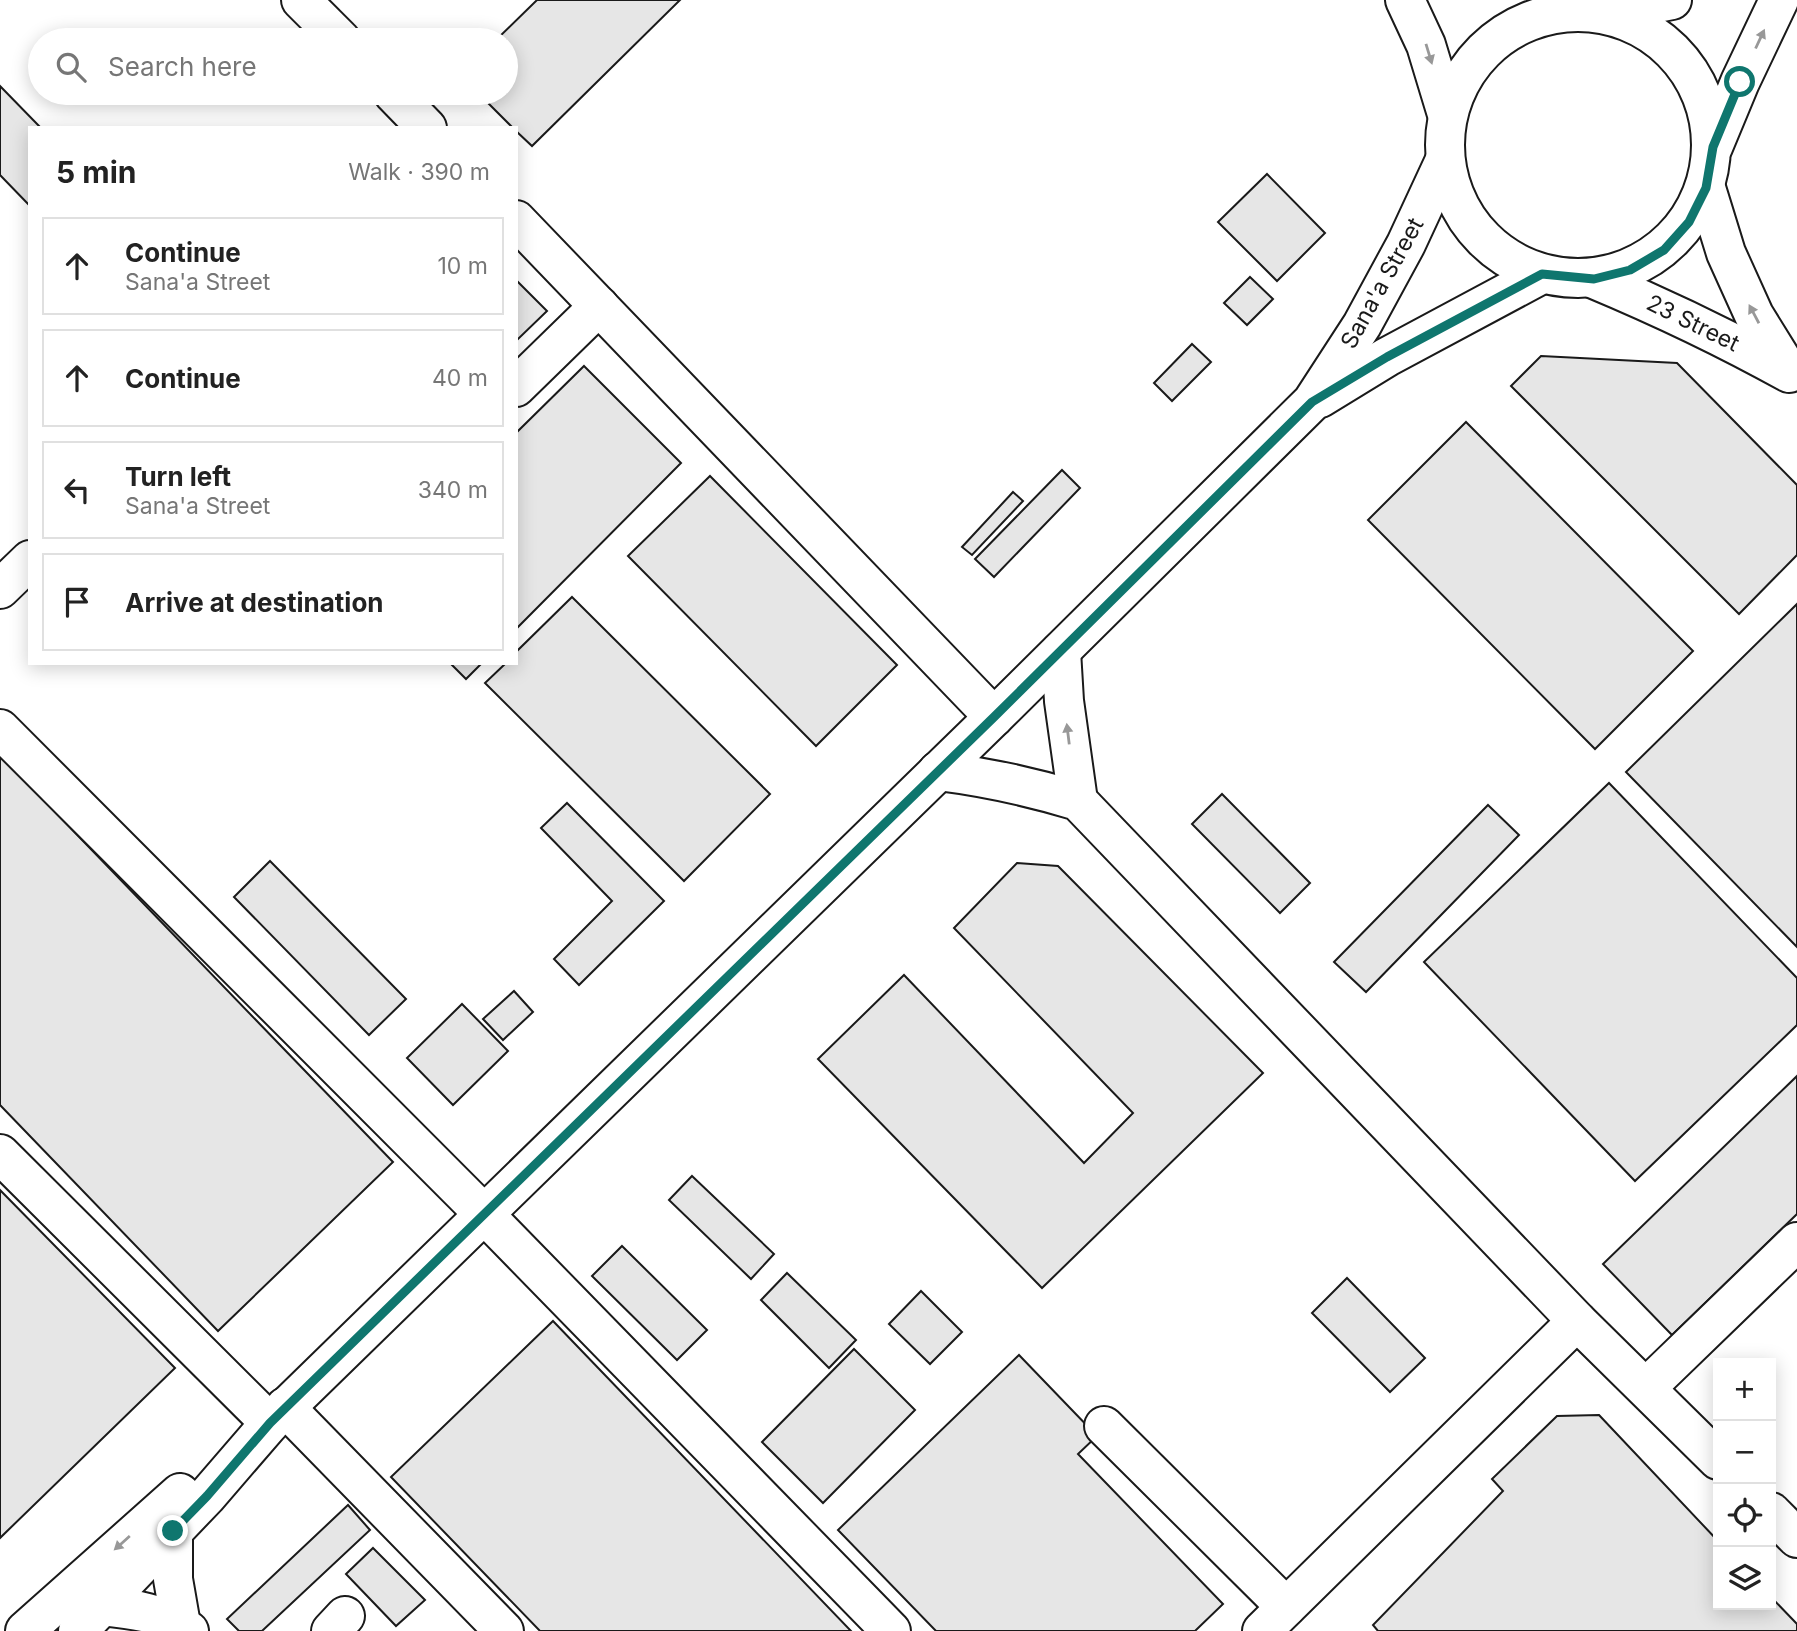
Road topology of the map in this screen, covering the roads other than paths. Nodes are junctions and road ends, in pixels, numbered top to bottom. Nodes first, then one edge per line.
1 (301, 0) edge
2 (1405, 0) edge
3 (1672, 0) edge
4 (1779, 0) edge
5 (1542, 6) edge
6 (1606, 13) junction
7 (329, 28) edge
8 (405, 105) edge
9 (1446, 111) junction
10 (425, 126) edge
11 (1713, 147) junction
12 (1445, 160) junction
13 (1706, 188) junction
14 (518, 222) edge
15 (1542, 274) junction
16 (1594, 279) junction
17 (599, 306) junction
18 (1793, 377) edge
19 (518, 385) edge
20 (1312, 402) junction
21 (28, 562) edge
22 (0, 589) edge
23 (1061, 651) junction
24 (994, 717) junction
25 (0, 729) edge
26 (938, 771) junction
27 (1078, 801) junction
28 (0, 1154) edge
29 (484, 1214) junction
30 (1797, 1242) edge
31 (1577, 1321) junction
32 (1646, 1388) junction
33 (277, 1415) junction
34 (1104, 1426) dead end
35 (1713, 1456) edge
36 (1776, 1518) edge
37 (173, 1531) junction
38 (1797, 1538) edge
39 (90, 1618) edge
40 (1274, 1619) edge
41 (19, 1627) edge
42 (185, 1628) edge
43 (504, 1631) edge
44 (891, 1631) edge

1 - 7 street
2 -> 9 street
3 - 6 street
11 -> 4 street
5 - 6 street
5 - 9 street
6 - 11 street
8 - 10 street
9 - 12 street
11 - 13 street
12 - 15 street
12 - 20 street, Sana'a Street
13 - 16 street
18 -> 13 street, 23 Street
14 - 17 street
15 - 16 street
15 - 20 street, Sana'a Street
16 - 18 street, 23 Street
17 - 19 street
17 - 24 street
20 - 23 street, Sana'a Street
21 - 22 street
23 - 24 street, Sana'a Street
27 -> 23 street
24 - 26 street, Sana'a Street
25 - 29 street
26 - 27 street
26 - 29 street, Sana'a Street
27 - 31 street
28 - 33 street
29 - 33 street, Sana'a Street
29 - 44 street
30 - 32 street
31 - 32 street
31 - 40 street
32 - 35 street
33 - 37 street, Sana'a Street
33 -> 41 street, Sana'a Street
33 - 43 street
34 - 40 street
36 - 38 street
37 - 39 street, Sana'a Street
37 - 42 street
39 - 42 street

